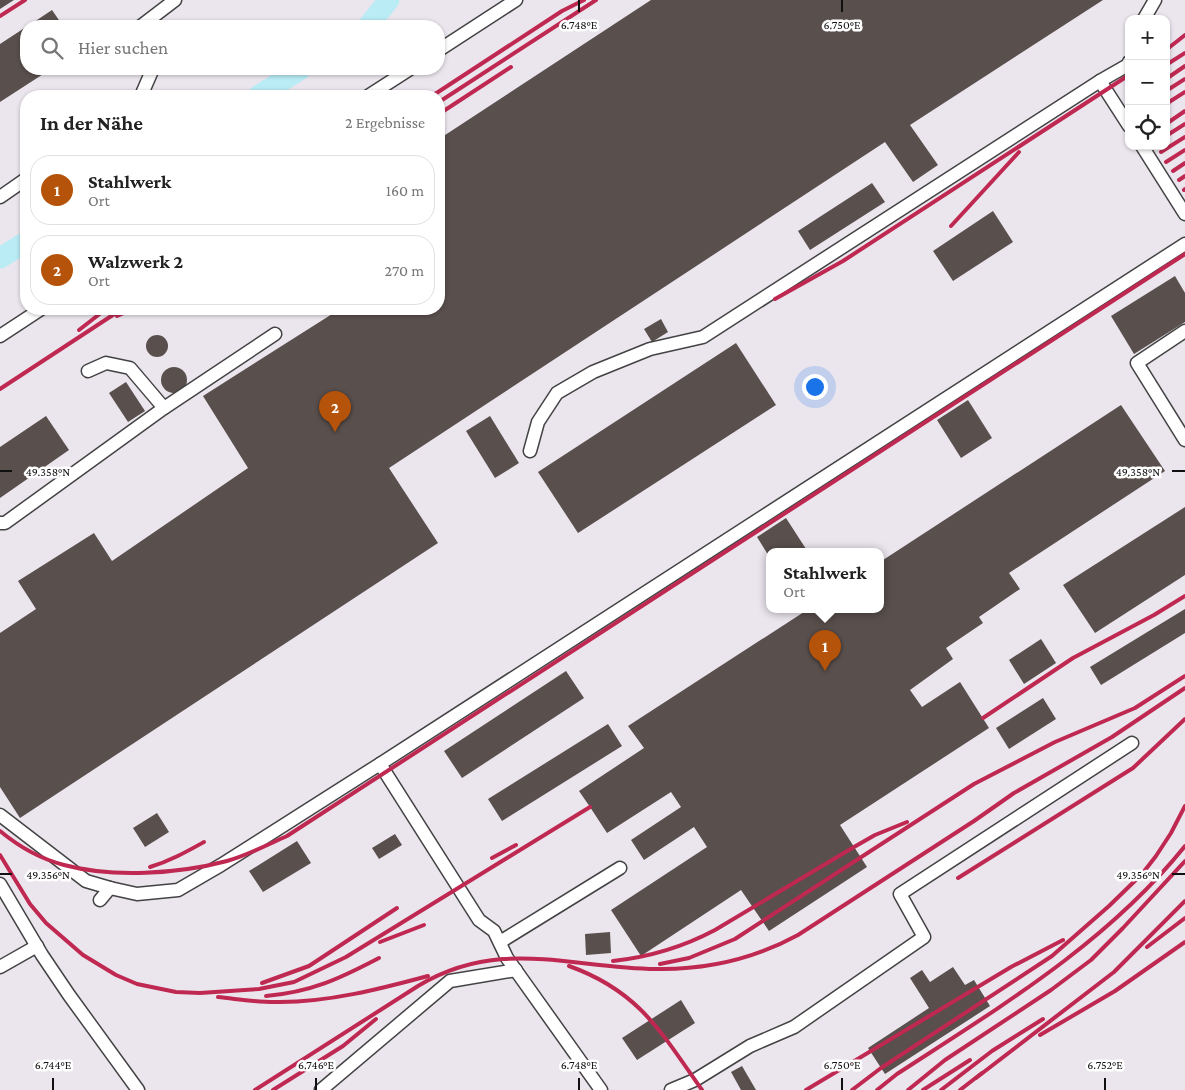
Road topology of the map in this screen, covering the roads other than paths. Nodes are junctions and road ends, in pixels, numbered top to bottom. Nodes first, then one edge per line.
1 (175, 0) edge
2 (516, 0) edge
3 (1155, 0) edge
4 (1146, 15) edge
5 (149, 20) edge
6 (445, 46) edge
7 (1125, 67) edge
8 (151, 75) edge
9 (401, 75) edge
10 (1100, 81) junction
11 (144, 90) edge
12 (377, 90) edge
13 (1125, 120) edge
14 (1145, 150) edge
15 (20, 183) edge
16 (0, 197) edge
17 (1185, 214) edge
18 (1185, 244) edge
19 (32, 315) edge
20 (1185, 332) edge
21 (274, 334) dead end
22 (0, 336) edge
23 (88, 371) dead end
24 (164, 408) junction
25 (1185, 440) edge
26 (530, 450) dead end
27 (0, 523) edge
28 (1132, 743) dead end
29 (380, 764) junction
30 (0, 815) edge
31 (620, 868) dead end
32 (0, 884) edge
33 (110, 888) junction
34 (100, 900) dead end
35 (500, 942) junction
36 (37, 946) junction
37 (0, 967) edge
38 (516, 970) junction
39 (138, 1090) edge
40 (321, 1090) edge
41 (601, 1090) edge
42 (671, 1090) edge

1 - 5 lane
2 - 6 lane
3 - 4 lane
7 - 10 lane
8 - 11 lane
9 - 12 lane
10 - 13 lane
10 - 26 lane
14 - 17 lane
15 - 16 lane
18 - 29 lane
19 - 22 lane
20 - 25 lane
21 - 24 lane
23 - 24 lane
24 - 27 lane
28 - 42 lane
29 - 33 lane
29 - 35 lane
30 - 33 lane
31 - 35 lane
32 - 36 lane
33 - 34 lane
35 - 38 lane
36 - 37 lane
36 - 39 lane
38 - 40 lane
38 - 41 lane

